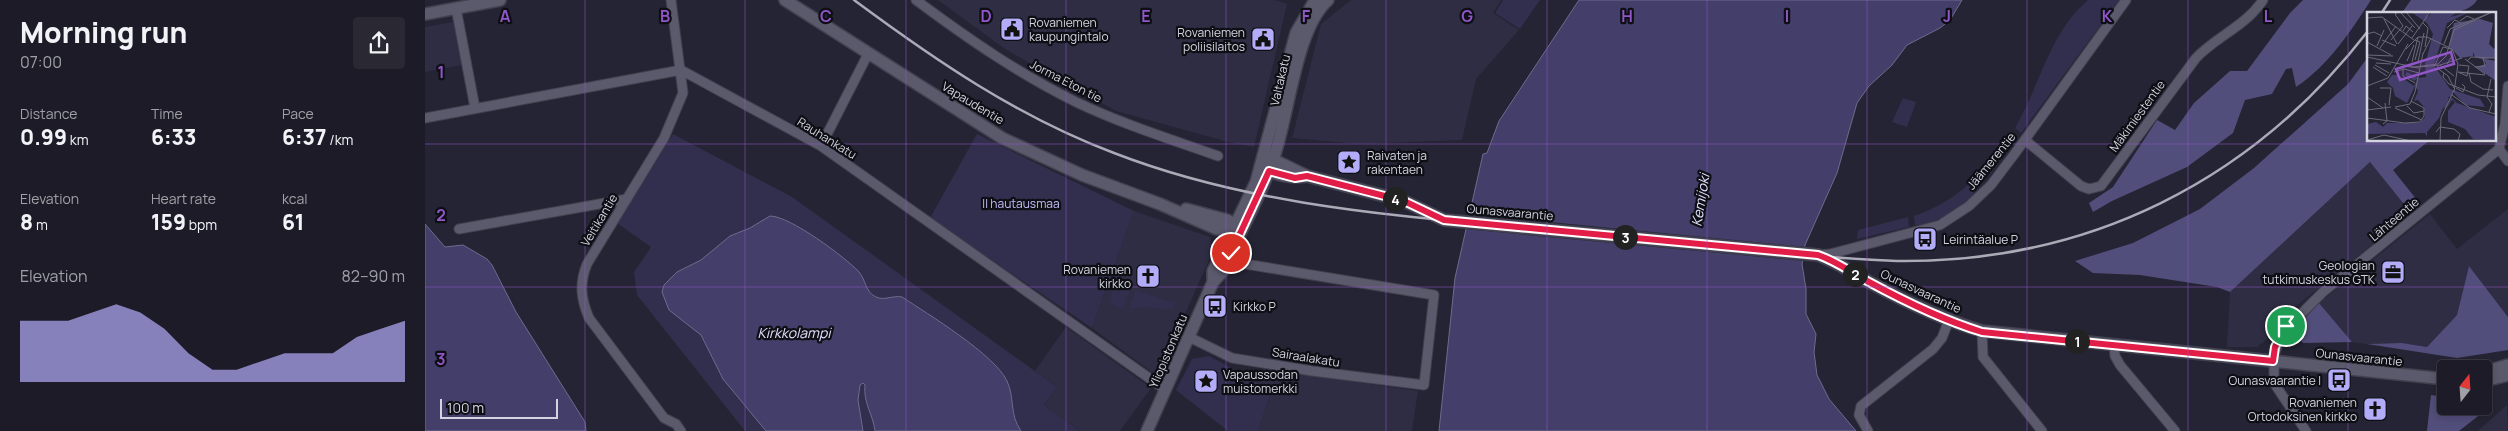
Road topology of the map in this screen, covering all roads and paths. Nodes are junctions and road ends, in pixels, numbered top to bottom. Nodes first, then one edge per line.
1 (501, 0) edge
2 (671, 0) edge
3 (785, 0) edge
4 (916, 0) edge
5 (2126, 0) edge
6 (2263, 0) edge
7 (1320, 1) edge
8 (456, 8) junction
9 (425, 14) edge
10 (868, 54) junction
11 (681, 70) junction
12 (2508, 86) edge
13 (475, 108) junction
14 (425, 118) edge
15 (2025, 140) junction
16 (821, 146) junction
17 (2499, 149) junction
18 (1218, 156) dead end
19 (2508, 161) edge
20 (1268, 164) junction
21 (627, 199) junction
22 (1236, 228) junction
23 (459, 229) dead end
24 (1846, 250) junction
25 (1818, 255) junction
26 (1227, 261) junction
27 (1847, 269) junction
28 (1213, 282) junction
29 (1949, 320) junction
30 (1982, 332) junction
31 (1189, 337) junction
32 (2114, 345) junction
33 (2273, 361) junction
34 (2508, 365) edge
35 (2493, 369) edge
36 (2508, 375) edge
37 (2437, 378) edge
38 (2493, 379) edge
39 (1166, 390) junction
40 (681, 431) edge
41 (1147, 431) edge
42 (1868, 431) edge
43 (2042, 431) edge
44 (2175, 431) edge
45 (2307, 431) edge

1 - 8 street
2 - 11 street, Veitikantie
3 - 10 street, Vapaudentie
4 - 18 street, Jorma Eton tie
5 - 15 street, Jäämerentie
6 - 15 street, Mäkimiestentie
7 - 20 street, Valtakatu
8 - 9 street
8 - 13 street
10 - 16 street
10 - 22 street, Vapaudentie
11 - 13 street
11 - 16 street, Rauhankatu
11 - 21 street, Veitikantie
12 - 17 street
13 - 14 street
15 - 24 street, Jäämerentie
16 - 39 street, Rauhankatu
17 - 19 street
17 - 33 street, Lähteentie
20 - 22 street, Yliopistonkatu
20 - 25 street, Ounasvaarantie
21 - 23 street
21 - 40 street, Veitikantie
22 - 26 street, Yliopistonkatu
22 - 28 street, Yliopistonkatu
24 - 25 street, Jäämerentie
24 - 27 street
25 - 27 street, Ounasvaarantie
26 - 28 street, Yliopistonkatu
26 - 31 street, Sairaalakatu
27 - 29 street, Ounasvaarantie
28 - 31 street, Yliopistonkatu
29 - 30 street, Ounasvaarantie
29 - 42 street
30 - 32 street, Ounasvaarantie
30 - 43 street
31 - 39 street, Yliopistonkatu
32 - 33 street, Ounasvaarantie
32 - 44 street
33 - 37 street, Ounasvaarantie
33 - 45 street
34 - 35 street
36 - 38 street
39 - 41 street, Yliopistonkatu

